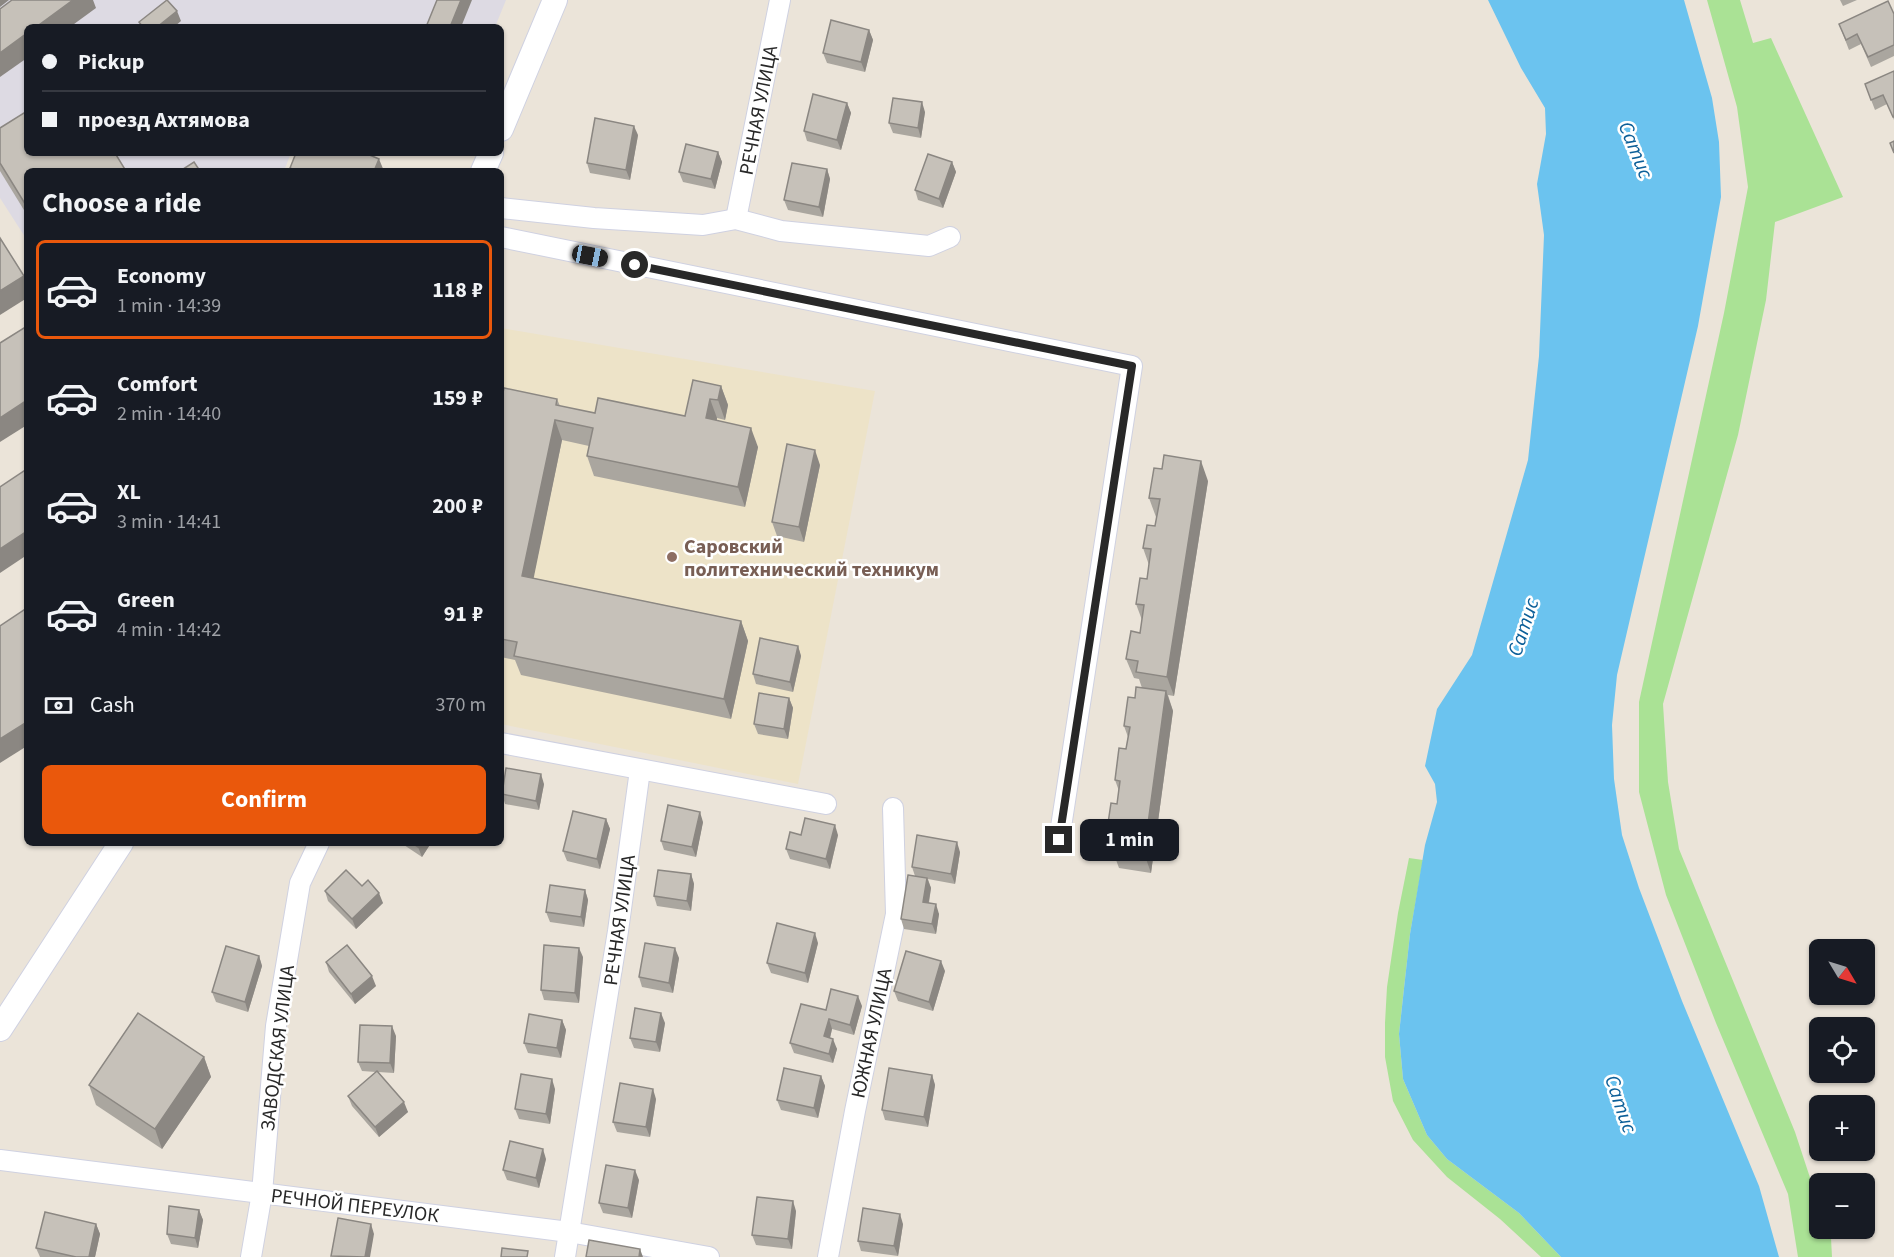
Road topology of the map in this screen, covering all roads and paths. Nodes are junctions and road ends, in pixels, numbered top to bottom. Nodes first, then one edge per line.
1 (555, 0) edge
2 (780, 0) edge
3 (504, 122) edge
4 (504, 208) edge
5 (736, 219) junction
6 (950, 237) dead end
7 (504, 238) edge
8 (504, 744) edge
9 (640, 770) junction
10 (826, 804) dead end
11 (893, 808) dead end
12 (1059, 840) dead end
13 (119, 846) edge
14 (318, 846) edge
15 (0, 1029) edge
16 (0, 1160) edge
17 (262, 1193) junction
18 (569, 1232) junction
19 (251, 1257) edge
20 (565, 1257) edge
21 (709, 1257) edge
22 (828, 1257) edge

1 - 3 street
2 - 5 street, РЕЧНАЯ УЛИЦА
4 - 5 street
5 - 6 street
7 - 12 street
8 - 9 street
9 - 10 street
9 - 18 street, РЕЧНАЯ УЛИЦА
11 - 22 street, ЮЖНАЯ УЛИЦА
13 - 15 street
14 - 17 street, ЗАВОДСКАЯ УЛИЦА
16 - 17 street, РЕЧНОЙ ПЕРЕУЛОК
17 - 18 street, РЕЧНОЙ ПЕРЕУЛОК
17 - 19 street, ЗАВОДСКАЯ УЛИЦА
18 - 20 street, РЕЧНАЯ УЛИЦА
18 - 21 street, РЕЧНОЙ ПЕРЕУЛОК

